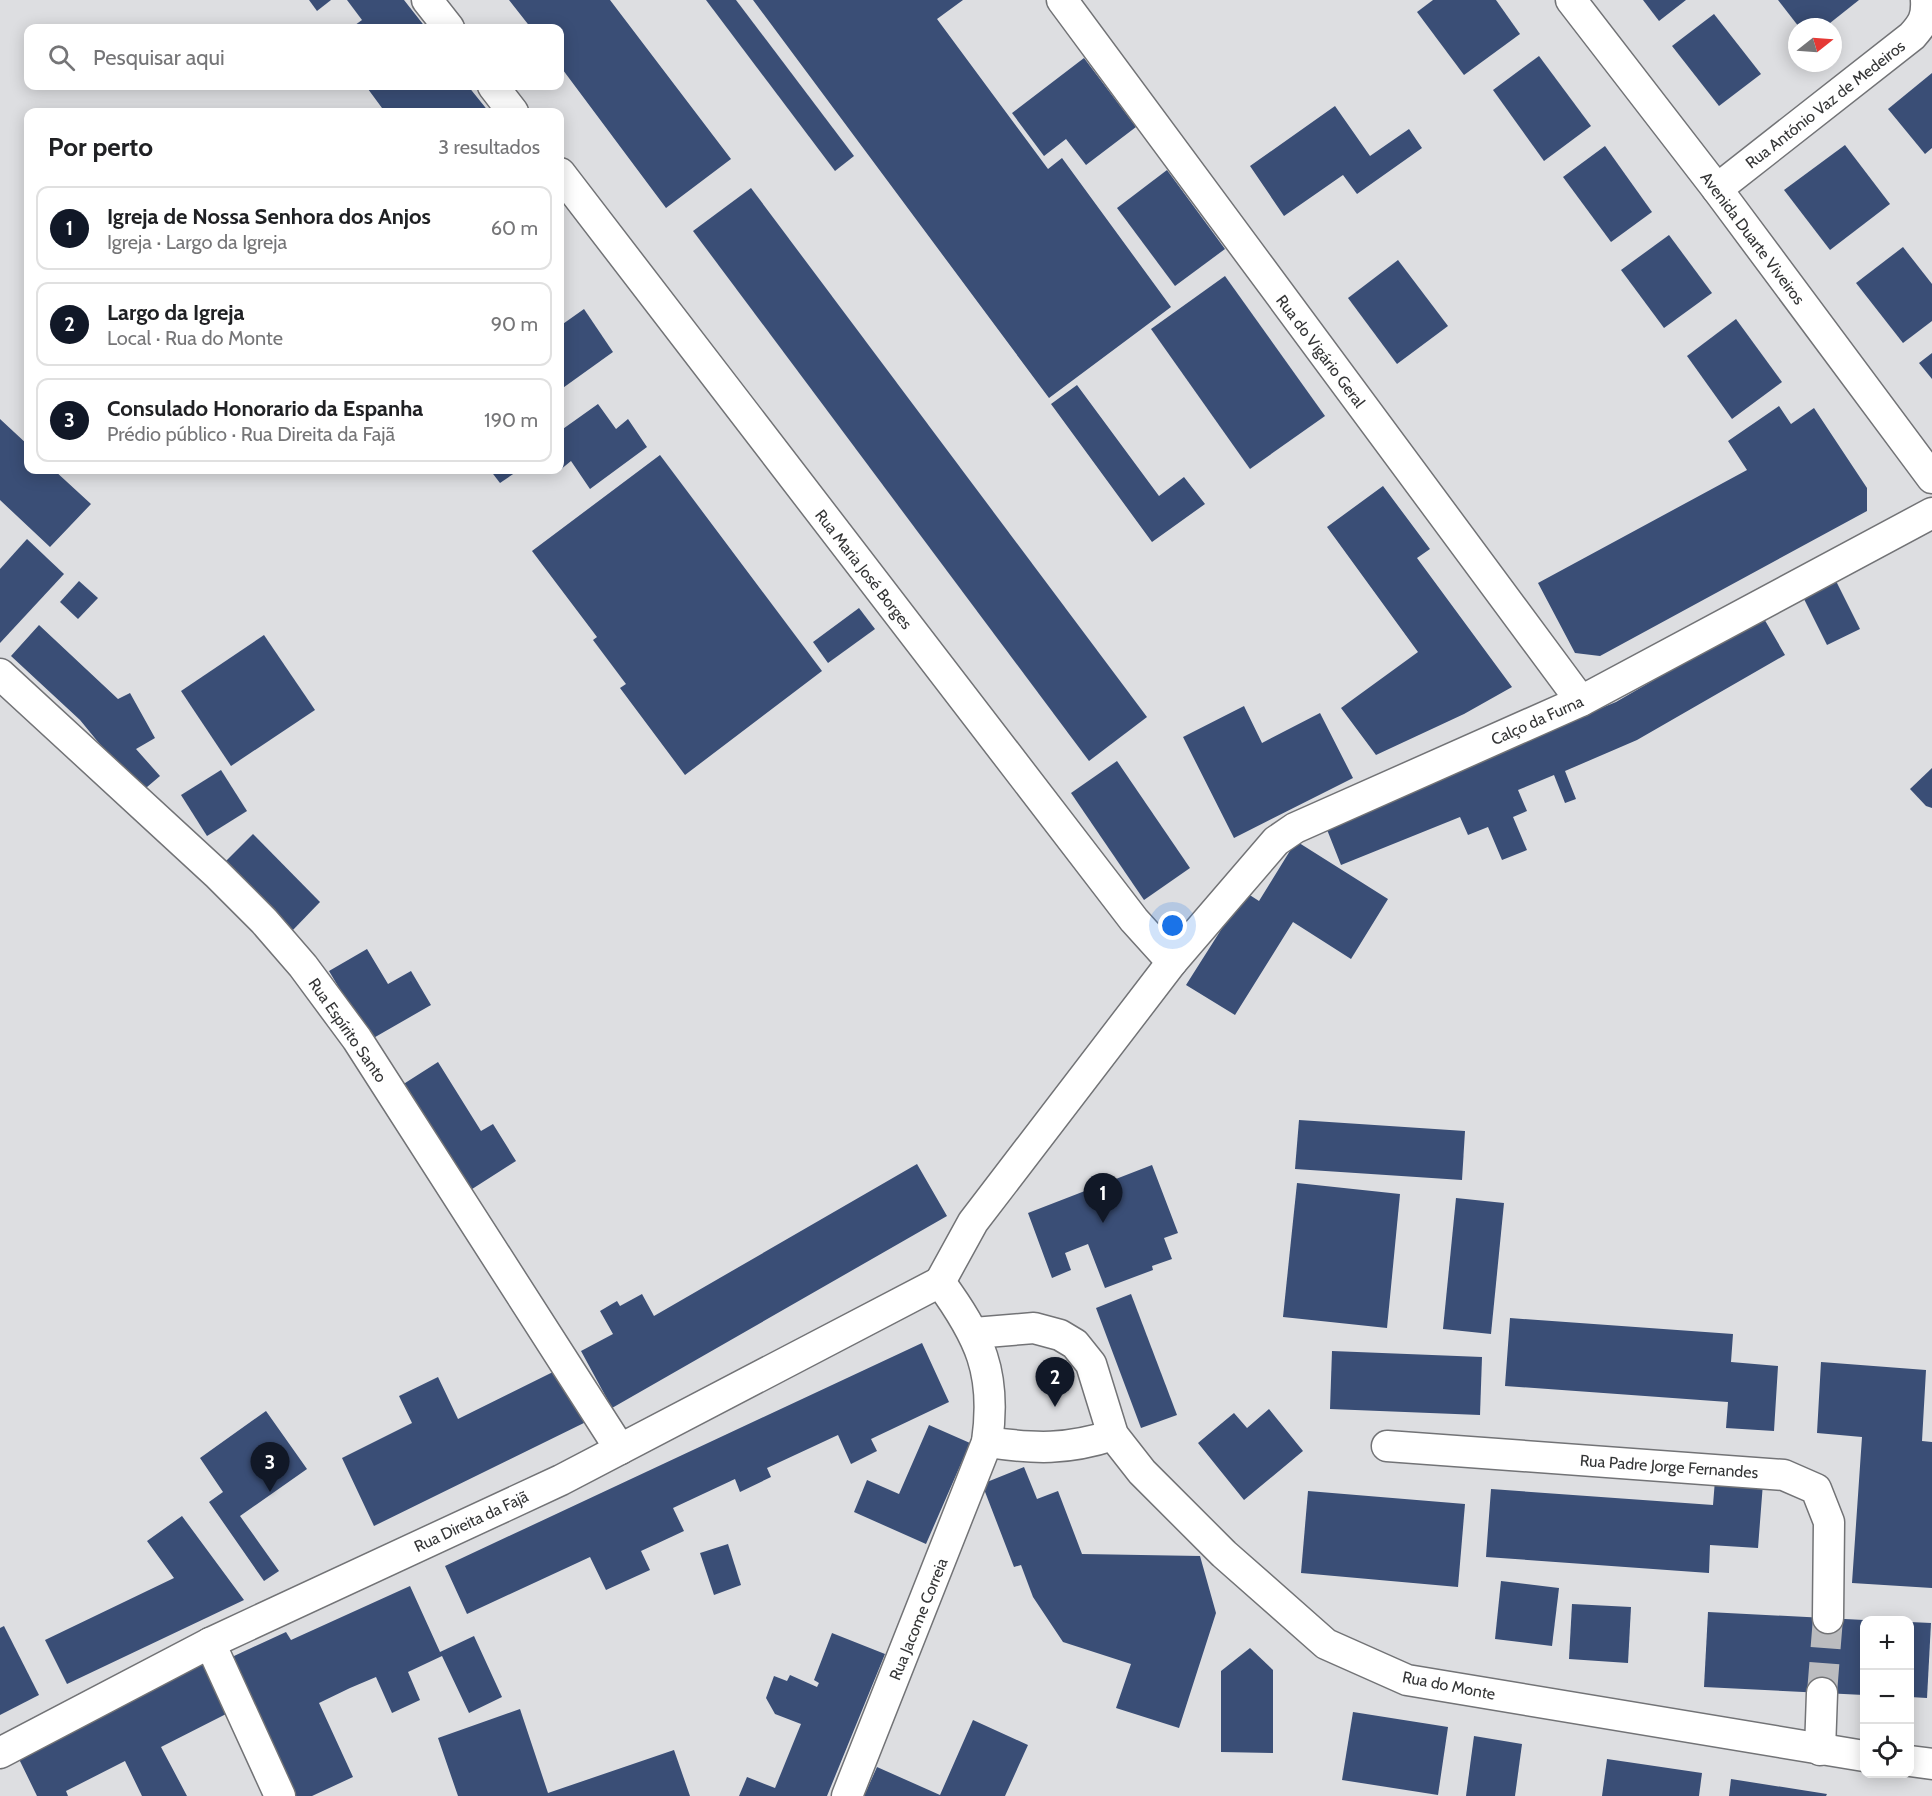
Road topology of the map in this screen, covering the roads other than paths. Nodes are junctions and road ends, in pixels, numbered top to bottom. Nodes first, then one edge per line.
1 (427, 0) edge
2 (1062, 0) edge
3 (1571, 0) edge
4 (1927, 7) edge
5 (446, 24) edge
6 (496, 90) edge
7 (510, 108) edge
8 (564, 178) edge
9 (1717, 189) junction
10 (1932, 478) edge
11 (1932, 513) edge
12 (0, 674) edge
13 (1581, 701) junction
14 (1172, 962) junction
15 (940, 1282) junction
16 (974, 1333) junction
17 (1113, 1435) junction
18 (987, 1442) junction
19 (1387, 1446) dead end
20 (620, 1449) junction
21 (1828, 1618) tunnel mouth
22 (210, 1643) junction
23 (1822, 1693) tunnel mouth
24 (1820, 1750) junction
25 (0, 1753) edge
26 (1860, 1755) edge
27 (1914, 1762) edge
28 (1932, 1764) edge
29 (280, 1796) edge
30 (847, 1796) edge

1 - 5 street
2 - 13 street, Rua do Vigário Geral
3 - 9 street, Avenida Duarte Viveiros
4 - 9 street, Rua António Vaz de Medeiros
6 - 7 street
8 - 14 street, Rua Maria José Borges
9 - 10 street, Avenida Duarte Viveiros
11 - 13 street, Calço da Furna
12 - 20 street, Rua Espírito Santo
13 - 14 street, Calço da Furna
14 - 15 street, Calço da Furna
15 - 16 street, Rua Jacome Correia
15 - 20 street, Rua Direita da Fajã
16 - 17 street, Rua do Monte
16 - 18 street, Rua Jacome Correia
17 - 18 street
17 - 24 street, Rua do Monte
18 - 30 street, Rua Jacome Correia
19 - 21 street, Rua Padre Jorge Fernandes
20 - 22 street, Rua Direita da Fajã
22 - 25 street, Rua Direita da Fajã
22 - 29 street
23 - 24 street
24 - 26 street, Rua do Monte
27 - 28 street

